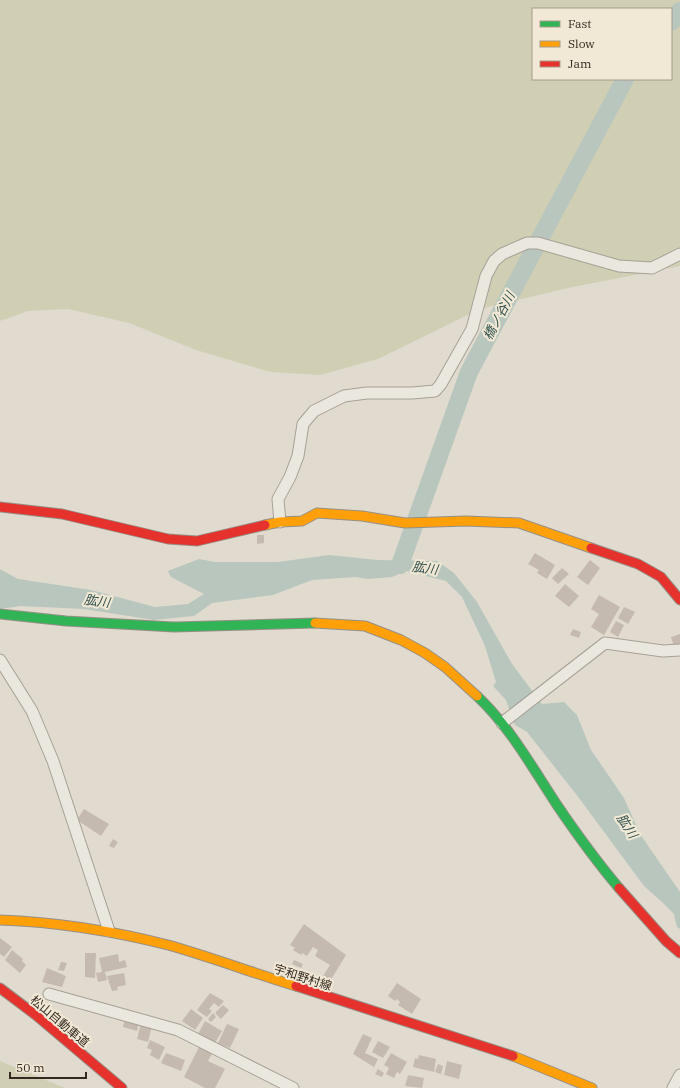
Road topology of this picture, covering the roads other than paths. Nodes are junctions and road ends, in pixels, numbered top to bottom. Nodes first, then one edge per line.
1 (680, 254) edge
2 (0, 508) edge
3 (280, 522) junction
4 (680, 600) edge
5 (0, 614) edge
6 (680, 650) edge
7 (0, 660) edge
8 (504, 721) junction
9 (0, 920) edge
10 (109, 931) junction
11 (680, 953) edge
12 (0, 988) edge
13 (49, 994) dead end
14 (680, 1075) edge
15 (122, 1088) edge
16 (293, 1088) edge
17 (592, 1088) edge
18 (672, 1088) edge

1 - 3 street
2 - 3 main road
3 - 4 main road
5 - 8 main road
6 - 8 street
7 - 10 street
8 - 11 main road
9 - 10 main road, 宇和野村線
10 - 17 main road, 宇和野村線
12 - 15 main road, 松山自動車道
13 - 16 street
14 - 18 street

